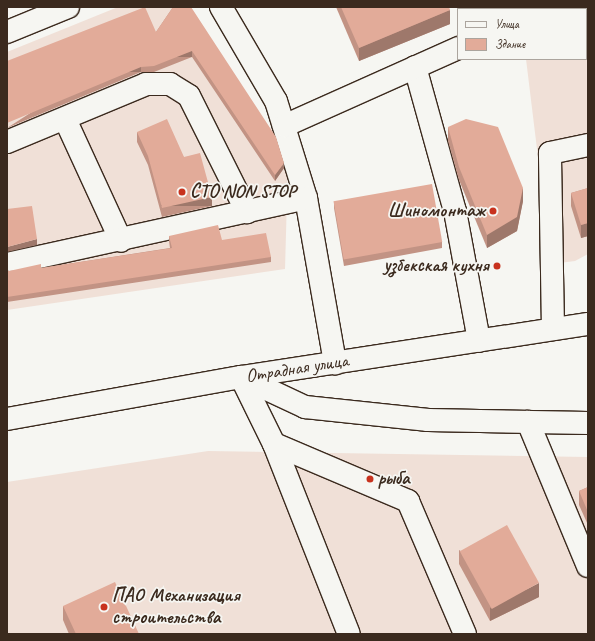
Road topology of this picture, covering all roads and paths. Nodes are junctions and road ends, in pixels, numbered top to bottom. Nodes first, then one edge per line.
1 (68, 7) edge
2 (221, 7) edge
3 (7, 32) edge
4 (457, 48) edge
5 (415, 67) junction
6 (65, 119) junction
7 (284, 126) junction
8 (7, 142) edge
9 (588, 145) edge
10 (306, 198) junction
11 (247, 212) junction
12 (121, 241) junction
13 (7, 264) edge
14 (588, 324) edge
15 (553, 329) junction
16 (479, 341) junction
17 (335, 363) junction
18 (240, 377) junction
19 (7, 419) edge
20 (528, 422) junction
21 (588, 423) edge
22 (274, 444) junction
23 (588, 566) edge
24 (349, 634) edge
25 (465, 634) edge

1 - 3 main road
2 - 7 main road
4 - 5 main road
5 - 7 main road
5 - 16 main road
6 - 8 main road
6 - 11 main road
6 - 12 main road
7 - 10 main road
9 - 15 main road
10 - 11 main road
10 - 17 main road
11 - 12 main road
12 - 13 main road
14 - 15 main road, Отрадная улица
15 - 16 main road, Отрадная улица
16 - 17 main road, Отрадная улица
17 - 18 main road, Отрадная улица
18 - 19 main road, Отрадная улица
18 - 20 main road
18 - 22 main road
20 - 21 main road
20 - 23 main road
22 - 24 main road
22 - 25 main road

